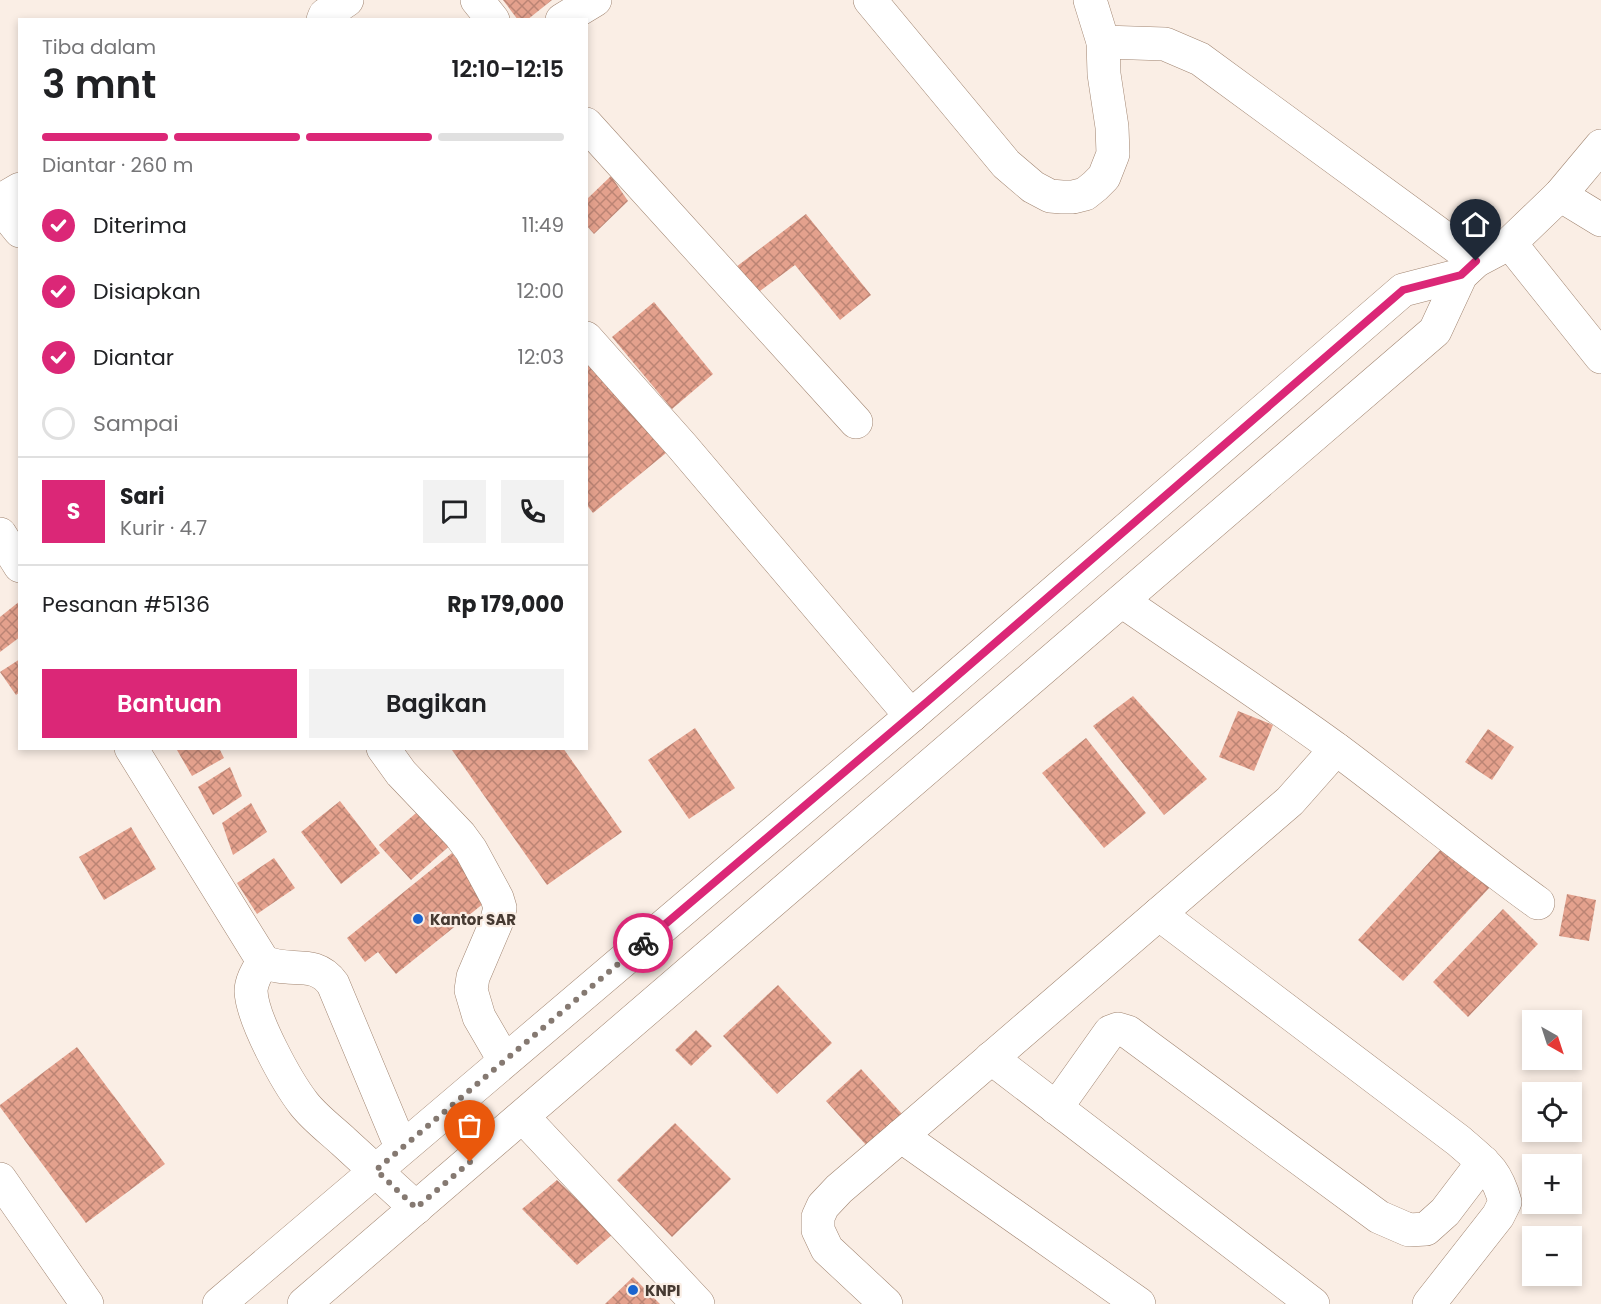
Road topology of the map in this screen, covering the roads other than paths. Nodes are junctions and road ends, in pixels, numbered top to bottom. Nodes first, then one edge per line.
1 (347, 0) edge
2 (477, 0) edge
3 (595, 0) edge
4 (870, 0) edge
5 (1090, 0) edge
6 (325, 18) edge
7 (492, 18) edge
8 (565, 18) edge
9 (1103, 42) junction
10 (588, 126) edge
11 (1601, 146) edge
12 (18, 190) edge
13 (1560, 195) junction
14 (1601, 220) edge
15 (18, 228) edge
16 (1510, 243) junction
17 (1469, 268) junction
18 (588, 340) edge
19 (1601, 357) edge
20 (856, 422) dead end
21 (0, 534) edge
22 (18, 563) edge
23 (1122, 601) junction
24 (910, 716) junction
25 (1336, 749) junction
26 (132, 750) edge
27 (384, 750) edge
28 (1538, 903) dead end
29 (1159, 914) junction
30 (263, 961) junction
31 (991, 1058) junction
32 (504, 1060) junction
33 (1056, 1108) junction
34 (523, 1117) junction
35 (901, 1136) junction
36 (401, 1147) junction
37 (1483, 1162) junction
38 (376, 1170) junction
39 (0, 1179) edge
40 (416, 1208) junction
41 (87, 1304) edge
42 (219, 1304) edge
43 (304, 1304) edge
44 (698, 1304) edge
45 (886, 1304) edge
46 (1139, 1304) edge
47 (1313, 1304) edge
48 (1429, 1304) edge

1 - 6 street
2 - 7 street
3 - 8 street
4 - 9 street
5 - 9 street
9 - 17 street
10 - 20 street
11 - 13 street
12 - 15 street
13 - 14 street
13 - 16 street
16 - 17 street
16 - 19 street
17 - 23 street
17 - 24 street
18 - 24 street
21 - 22 street
23 - 25 street
23 - 34 street
24 - 32 street
25 - 28 street
25 - 29 street
26 - 30 street
27 - 32 street
29 - 31 street
29 - 37 street
30 - 36 street
30 - 38 street
31 - 33 street
31 - 35 street
32 - 36 street
33 - 37 street
33 - 47 street
34 - 40 street
34 - 44 street
35 - 45 street
35 - 46 street
36 - 38 street
37 - 48 street
38 - 40 street
38 - 42 street
39 - 41 street
40 - 43 street

